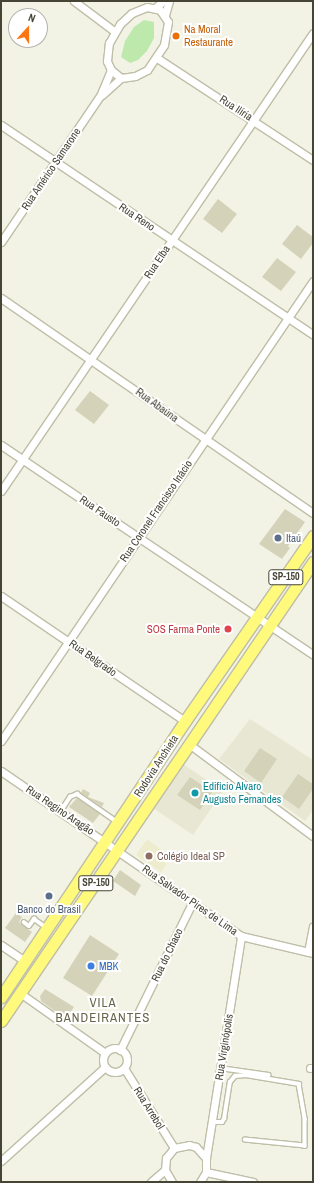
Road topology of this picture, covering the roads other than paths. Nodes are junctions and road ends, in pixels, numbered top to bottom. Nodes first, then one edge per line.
1 (74, 1) edge
2 (163, 1) edge
3 (169, 1) edge
4 (155, 8) junction
5 (165, 15) junction
6 (114, 31) junction
7 (313, 33) edge
8 (157, 58) junction
9 (110, 70) junction
10 (121, 78) junction
11 (100, 96) junction
12 (254, 119) junction
13 (1, 125) edge
14 (313, 160) edge
15 (56, 162) junction
16 (171, 240) junction
17 (1, 242) edge
18 (313, 281) edge
19 (1, 298) edge
20 (288, 318) junction
21 (313, 335) edge
22 (92, 359) junction
23 (205, 440) junction
24 (1, 445) edge
25 (22, 459) junction
26 (1, 491) edge
27 (313, 513) edge
28 (313, 536) edge
29 (138, 537) junction
30 (313, 562) edge
31 (1, 596) edge
32 (258, 618) junction
33 (269, 625) junction
34 (69, 641) junction
35 (313, 655) edge
36 (185, 721) junction
37 (1, 741) edge
38 (189, 744) junction
39 (1, 771) edge
40 (61, 811) junction
41 (118, 823) junction
42 (313, 836) edge
43 (106, 841) junction
44 (118, 850) junction
45 (192, 903) junction
46 (24, 922) dead end
47 (313, 926) edge
48 (48, 929) junction
49 (241, 936) junction
50 (1, 945) edge
51 (310, 953) edge
52 (26, 962) junction
53 (20, 993) junction
54 (1, 997) edge
55 (1, 1021) edge
56 (120, 1050) junction
57 (105, 1053) junction
58 (105, 1067) junction
59 (124, 1068) junction
60 (220, 1068) junction
61 (270, 1074) dead end
62 (212, 1122) junction
63 (245, 1140) dead end
64 (174, 1148) junction
65 (206, 1158) junction
66 (1, 1161) edge
67 (165, 1170) junction
68 (206, 1172) junction
69 (202, 1181) edge
70 (150, 1182) edge
71 (172, 1182) edge
72 (253, 1182) edge

1 - 6 street
2 - 4 street
3 - 5 street
4 - 5 street
4 - 6 street
5 - 8 street
6 - 9 street
7 - 12 street, Rua Elba
8 - 10 street
8 - 12 street, Rua Ilíria
9 - 10 street
9 - 11 street, Rua Américo Samarone
10 - 11 street, Rua Américo Samarone
11 - 15 street, Rua Américo Samarone
12 - 14 street, Rua Ilíria
12 - 16 street, Rua Elba
13 - 15 street, Rua Reno
15 - 16 street, Rua Reno
15 - 17 street, Rua Américo Samarone
16 - 20 street, Rua Reno
16 - 22 street, Rua Elba
18 - 20 street, Rua Coronel Francisco Inácio
19 - 22 street, Rua Abaúna
20 - 21 street, Rua Reno
20 - 23 street, Rua Coronel Francisco Inácio
22 - 23 street, Rua Abaúna
22 - 25 street, Rua Elba
23 - 27 street, Rua Abaúna
23 - 29 street, Rua Coronel Francisco Inácio
24 - 25 street, Rua Fausto
25 - 26 street, Rua Elba
25 - 29 street, Rua Fausto
28 - 32 highway, Rodovia Anchieta / SP-150
29 - 32 street, Rua Fausto
29 - 34 street, Rua Coronel Francisco Inácio
30 - 33 highway, Rodovia Anchieta / SP-150
31 - 34 street, Rua Belgrado
32 - 33 street, Rua Fausto
32 - 36 highway, Rodovia Anchieta / SP-150
33 - 35 street, Rua Fausto
33 - 38 highway, Rodovia Anchieta / SP-150
34 - 36 street, Rua Belgrado
34 - 37 street, Rua Coronel Francisco Inácio
36 - 41 highway, Rodovia Anchieta / SP-150
38 - 42 street
38 - 44 highway, Rodovia Anchieta / SP-150
39 - 40 street, Rua Regino Aragão
40 - 41 lane
40 - 43 street, Rua Regino Aragão
41 - 43 highway, Rodovia Anchieta / SP-150
43 - 44 street, Rua Regino Aragão
43 - 48 highway, Rodovia Anchieta / SP-150
44 - 45 street, Rua Salvador Pires de Lima
44 - 53 highway, Rodovia Anchieta / SP-150
45 - 49 street, Rua Salvador Pires de Lima
45 - 56 street, Rua do Chaco
46 - 48 lane
47 - 51 street
48 - 52 highway, Rodovia Anchieta / SP-150
49 - 51 street, Rua Salvador Pires de Lima
49 - 60 street, Rua Virginópolis
50 - 52 street
52 - 54 highway, Rodovia Anchieta / SP-150
53 - 55 highway, Rodovia Anchieta / SP-150
53 - 57 street
56 - 57 street
56 - 59 street
57 - 58 street
58 - 59 street
58 - 66 street
59 - 64 street, Rua Arrebol
60 - 61 lane
60 - 62 street, Rua Virginópolis
62 - 63 lane
62 - 65 street, Rua Virginópolis
64 - 65 street
64 - 67 street
65 - 68 street, Rua Virginópolis
67 - 70 street
67 - 71 street
68 - 69 street
68 - 72 street

